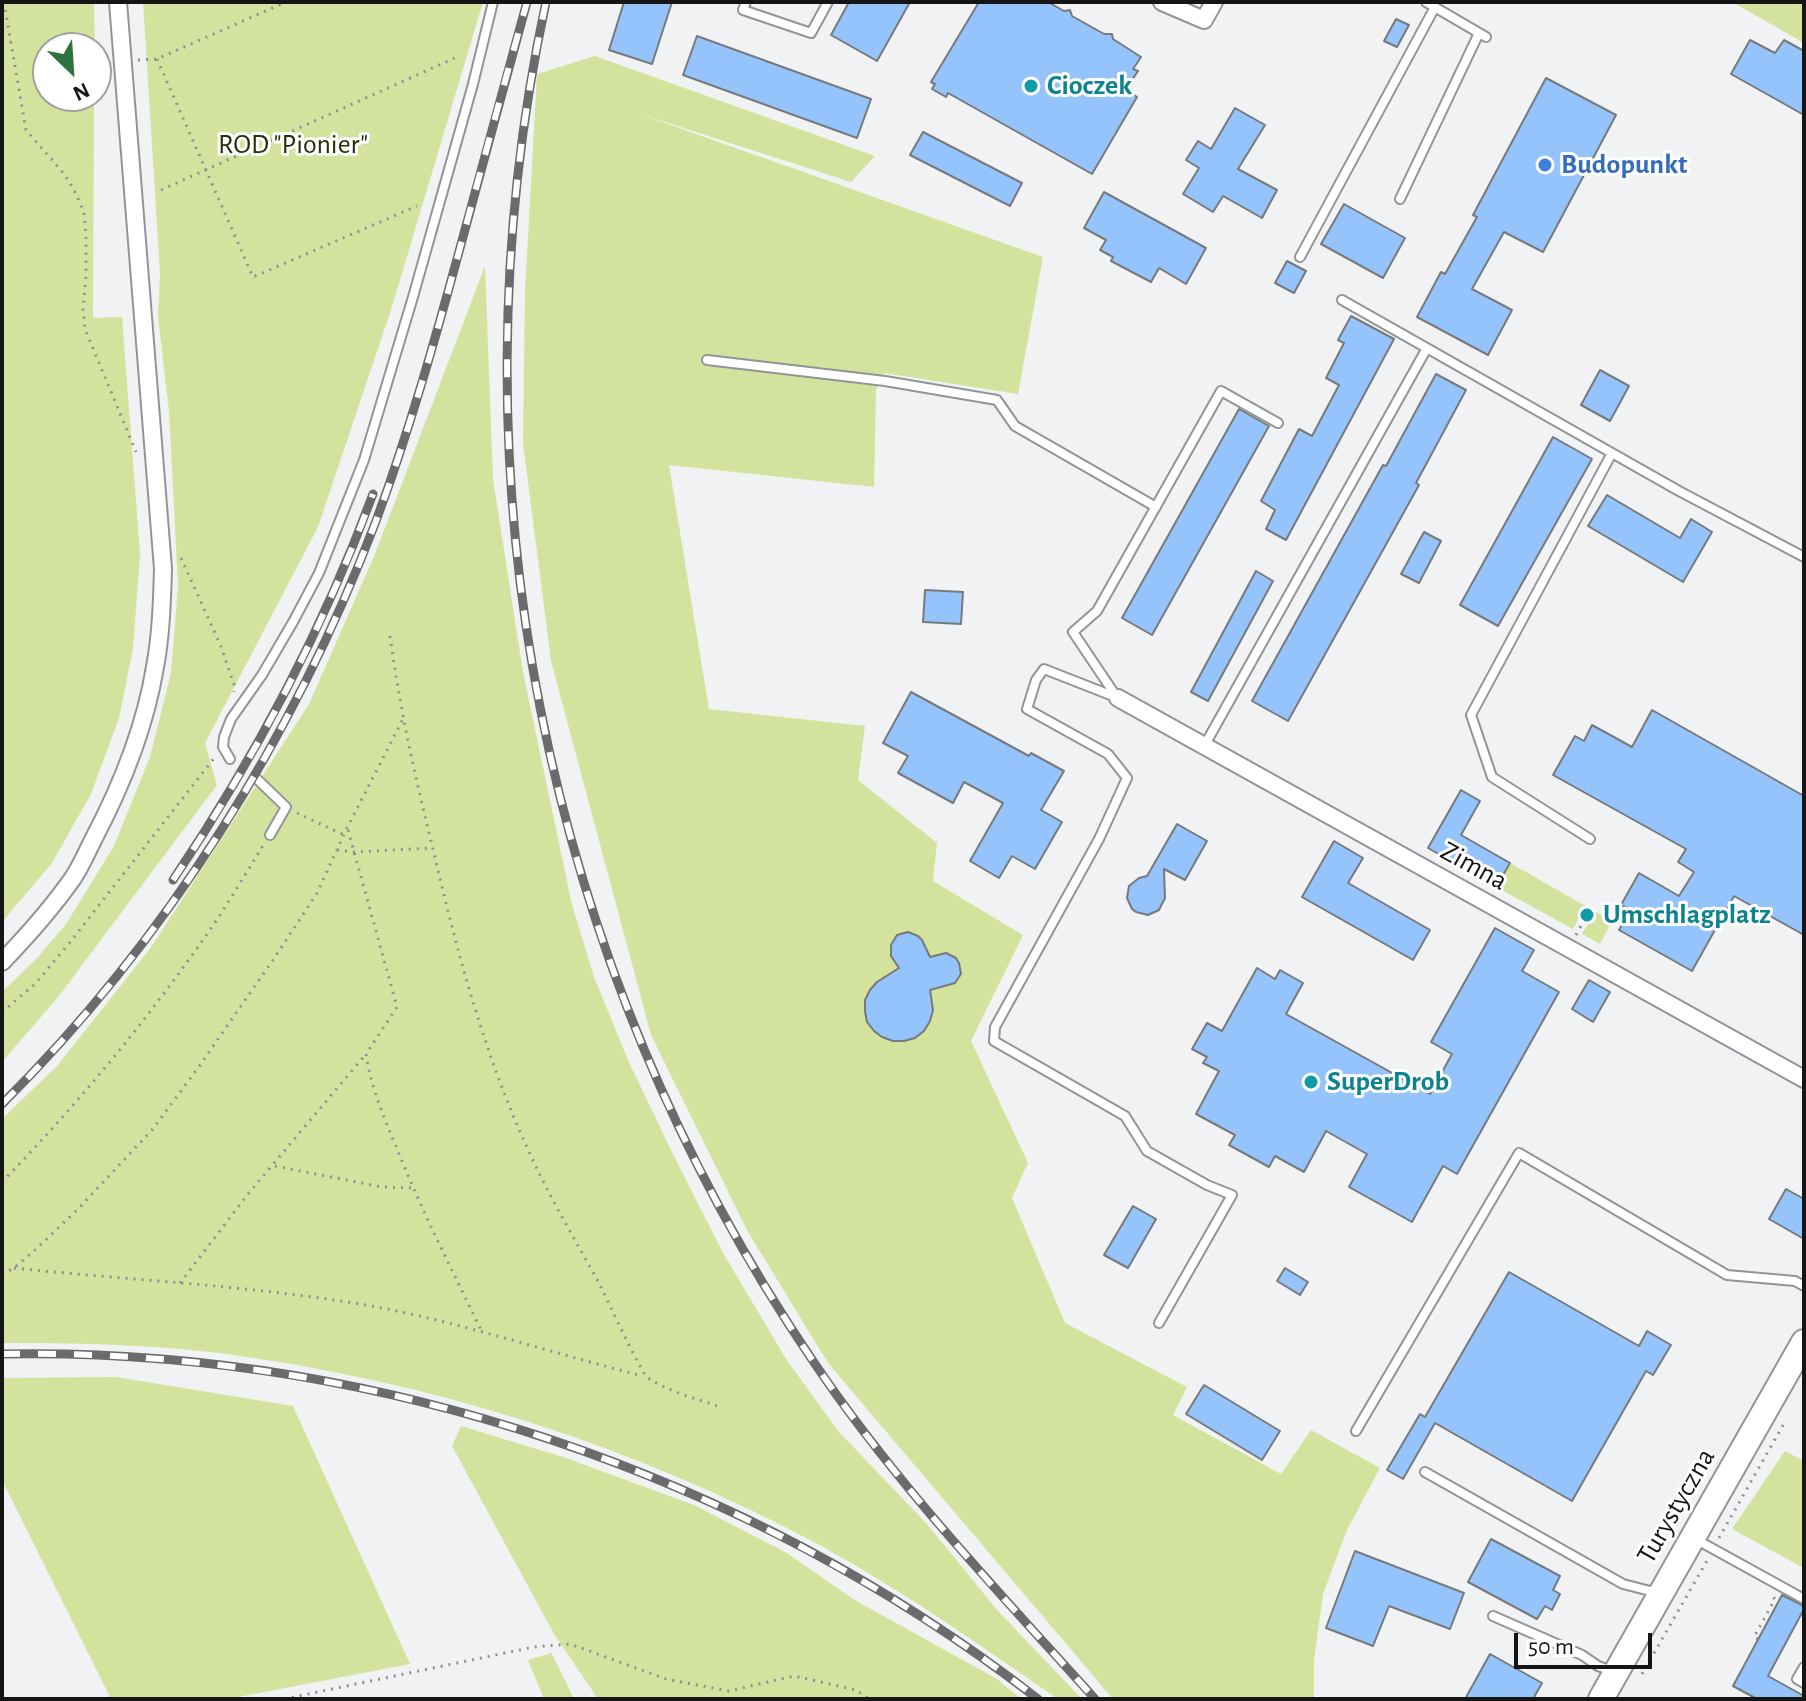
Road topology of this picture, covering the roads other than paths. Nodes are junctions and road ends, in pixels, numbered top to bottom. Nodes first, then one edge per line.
1 (118, 2) edge
2 (493, 2) edge
3 (746, 2) edge
4 (828, 2) edge
5 (1162, 2) edge
6 (1214, 2) edge
7 (1426, 2) edge
8 (1435, 7) junction
9 (1400, 199) dead end
10 (1300, 257) dead end
11 (1342, 300) dead end
12 (1427, 348) junction
13 (707, 360) dead end
14 (1278, 423) dead end
15 (1612, 453) junction
16 (1156, 507) junction
17 (1804, 557) edge
18 (1118, 698) junction
19 (1207, 741) dead end
20 (230, 759) dead end
21 (258, 780) dead end
22 (270, 835) road end
23 (1590, 839) dead end
24 (2, 962) edge
25 (1804, 1079) edge
26 (1804, 1286) edge
27 (1159, 1323) dead end
28 (1804, 1344) edge
29 (1356, 1431) dead end
30 (1425, 1472) dead end
31 (1693, 1537) junction
32 (1660, 1594) junction
33 (1804, 1599) edge
34 (1493, 1616) dead end
35 (1804, 1667) edge
36 (1616, 1672) junction
37 (1804, 1683) edge
38 (1601, 1699) edge

1 - 24 street
2 - 20 lane
3 - 4 lane
5 - 6 street
7 - 8 lane
8 - 9 lane
8 - 10 lane
11 - 12 lane
12 - 15 lane
12 - 19 lane
13 - 16 lane
14 - 16 lane
15 - 17 lane
15 - 23 lane
16 - 18 lane
18 - 25 street, Zimna
18 - 27 lane
21 - 22 lane
26 - 29 lane
28 - 31 main road, Turystyczna
30 - 32 lane
31 - 32 main road, Turystyczna
31 - 33 lane
32 - 36 main road, Turystyczna
34 - 36 lane
35 - 37 lane
36 - 38 main road, Turystyczna

